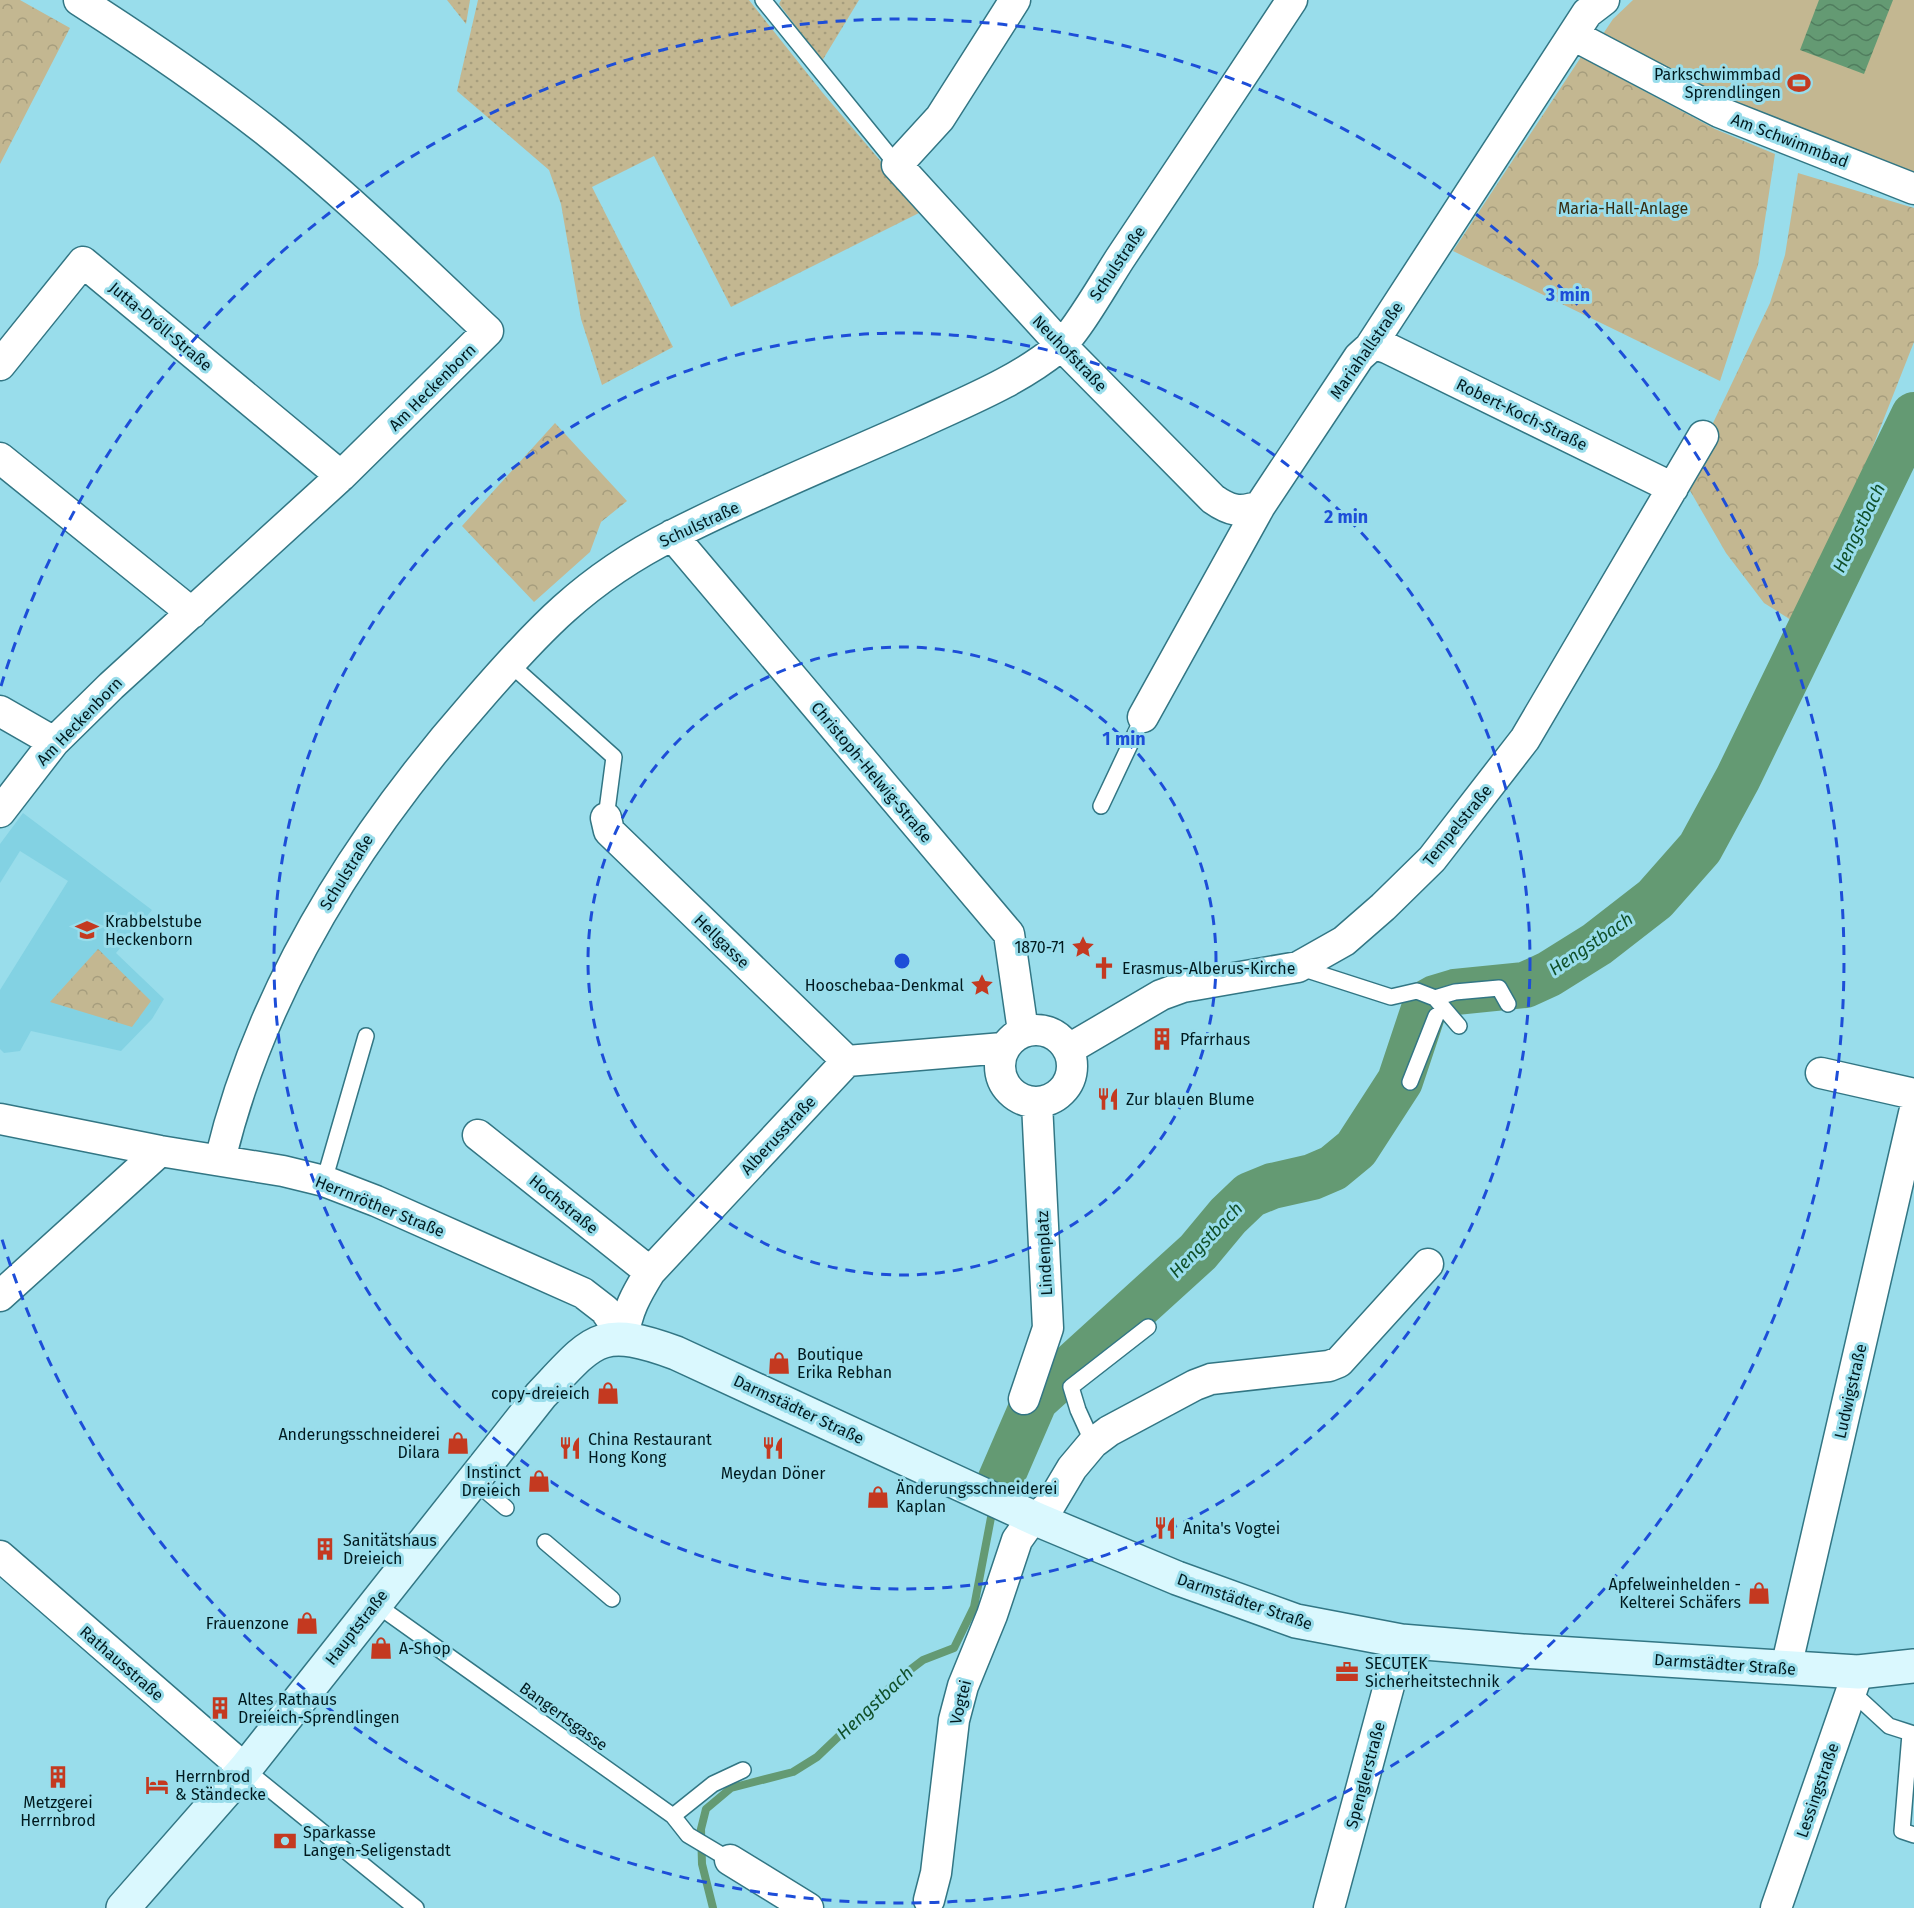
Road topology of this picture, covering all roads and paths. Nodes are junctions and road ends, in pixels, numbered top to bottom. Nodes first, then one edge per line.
1 (78, 0) edge
2 (763, 0) edge
3 (1015, 0) edge
4 (1292, 0) edge
5 (1582, 12) edge
6 (897, 165) junction
7 (1914, 189) edge
8 (1062, 346) junction
9 (1370, 347) junction
10 (0, 366) edge
11 (1703, 436) dead end
12 (0, 458) edge
13 (341, 476) junction
14 (1673, 488) junction
15 (1260, 506) junction
16 (672, 535) junction
17 (192, 613) junction
18 (509, 663) junction
19 (0, 711) edge
20 (1143, 717) joint
21 (54, 742) junction
22 (1101, 806) dead end
23 (0, 812) edge
24 (606, 818) joint
25 (1298, 967) junction
26 (1435, 998) junction
27 (1508, 1004) dead end
28 (1436, 1016) dead end
29 (1459, 1026) dead end
30 (366, 1036) dead end
31 (1013, 1039) junction
32 (1069, 1049) junction
33 (847, 1061) junction
34 (1821, 1073) dead end
35 (1410, 1082) dead end
36 (1914, 1095) edge
37 (1037, 1102) junction
38 (1914, 1113) edge
39 (0, 1119) edge
40 (478, 1135) dead end
41 (160, 1151) junction
42 (220, 1160) junction
43 (324, 1181) junction
44 (1428, 1264) dead end
45 (650, 1272) junction
46 (0, 1296) edge
47 (1148, 1327) dead end
48 (624, 1337) junction
49 (1024, 1400) dead end
50 (1093, 1443) junction
51 (473, 1480) junction
52 (506, 1508) dead end
53 (1035, 1519) junction
54 (545, 1542) dead end
55 (0, 1557) edge
56 (612, 1599) dead end
57 (374, 1603) junction
58 (1401, 1641) junction
59 (1914, 1666) edge
60 (1786, 1668) junction
61 (1854, 1682) junction
62 (1912, 1734) edge
63 (245, 1769) junction
64 (743, 1770) dead end
65 (673, 1816) junction
66 (1914, 1834) edge
67 (730, 1860) joint
68 (929, 1900) dead end
69 (123, 1908) edge
70 (416, 1908) edge
71 (808, 1908) edge
72 (1329, 1908) edge
73 (1776, 1908) edge

1 - 13 street, Am Heckenborn
2 - 6 lane
3 - 6 street
4 - 8 street, Schulstraße
5 - 7 street, Am Schwimmbad
5 - 9 street, Mariahallstraße
6 - 8 street, Neuhofstraße
8 - 15 street, Neuhofstraße
8 - 16 street, Schulstraße
9 - 14 street, Robert-Koch-Straße
9 - 15 street, Mariahallstraße
10 - 13 street, Jutta-Dröll-Straße
11 - 14 street, Tempelstraße
12 - 17 street
13 - 17 street, Am Heckenborn
14 - 25 street, Tempelstraße
15 - 20 street, Mariahallstraße
16 - 18 street, Schulstraße
16 - 31 street, Christoph-Helwig-Straße
17 - 21 street, Am Heckenborn
18 - 24 lane
18 - 42 street, Schulstraße
19 - 21 street
20 - 22 lane
21 - 23 street, Am Heckenborn
24 - 33 street, Hellgasse
25 - 26 lane
25 - 32 street, Tempelstraße
26 - 27 lane
26 - 29 lane
28 - 35 lane
30 - 43 lane
31 - 32 street
31 - 33 street
31 - 37 street
32 - 37 street
33 - 45 street, Alberusstraße
34 - 36 street
37 - 49 street, Lindenplatz
38 - 60 street, Ludwigstraße
39 - 41 street, Herrnröther Straße
40 - 45 street, Hochstraße
41 - 42 street, Herrnröther Straße
41 - 46 street
42 - 43 street, Herrnröther Straße
43 - 48 street, Herrnröther Straße
44 - 50 street, Vogtei
45 - 48 street, Alberusstraße
47 - 50 lane
48 - 51 street, Hauptstraße
48 - 53 street, Darmstädter Straße
50 - 53 street, Vogtei
51 - 52 lane
51 - 57 street, Hauptstraße
53 - 58 street, Darmstädter Straße
53 - 68 street, Vogtei
54 - 56 lane
55 - 63 street, Rathausstraße
57 - 63 street, Hauptstraße
57 - 65 lane, Bangertsgasse
58 - 60 street, Darmstädter Straße
58 - 72 street, Spenglerstraße
59 - 61 street, Darmstädter Straße
60 - 61 street, Darmstädter Straße
61 - 62 lane
61 - 73 street, Lessingstraße
62 - 66 lane
63 - 69 street, Hauptstraße
63 - 70 lane
64 - 65 lane
65 - 67 lane, Bangertsgasse
67 - 71 street

